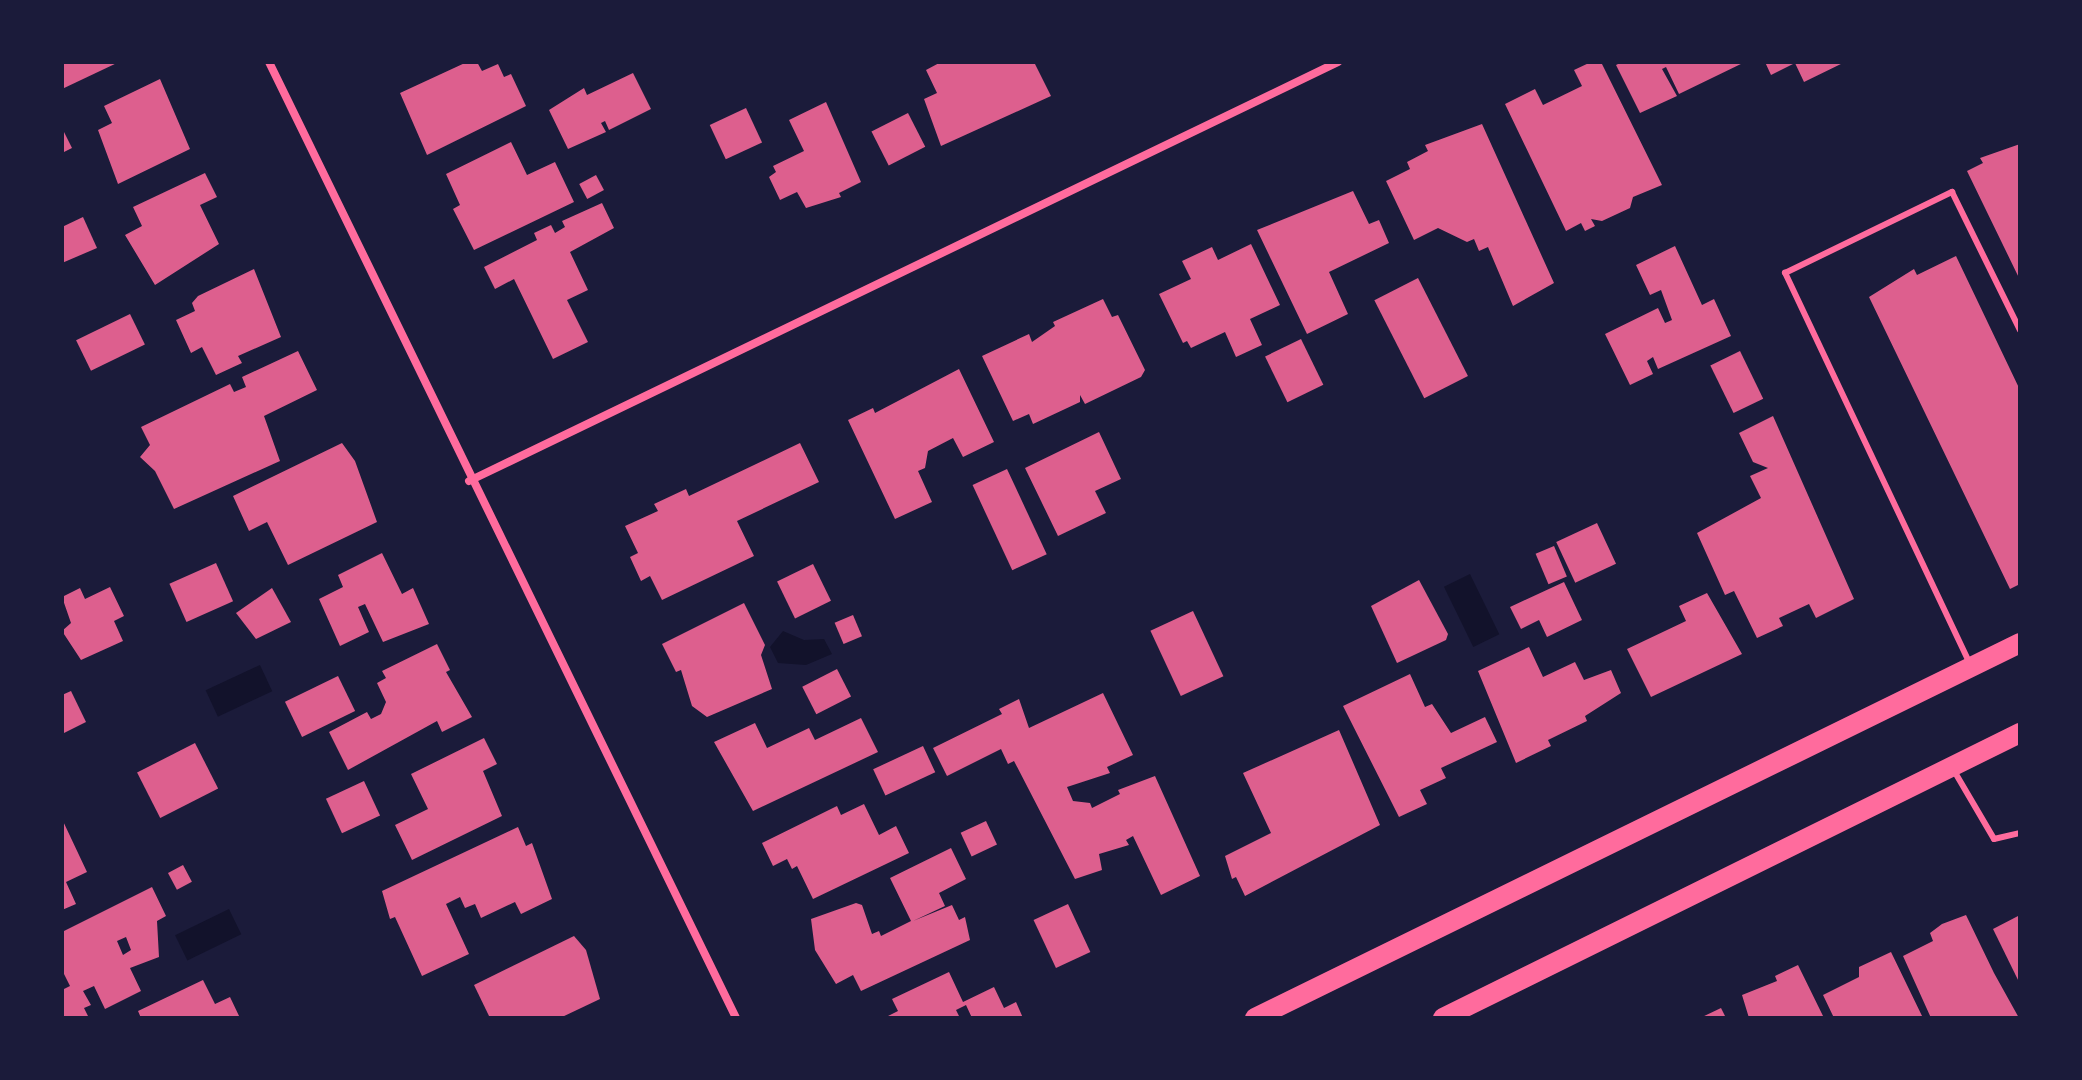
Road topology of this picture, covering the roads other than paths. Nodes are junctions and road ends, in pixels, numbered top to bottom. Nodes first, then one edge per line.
1 (269, 62) edge
2 (1338, 62) edge
3 (2020, 330) edge
4 (469, 481) junction
5 (2020, 643) edge
6 (1971, 667) junction
7 (2020, 733) edge
8 (1951, 766) junction
9 (2020, 833) edge
10 (736, 1018) edge
11 (1255, 1018) edge
12 (1443, 1018) edge

1 - 4 street
2 - 4 street
3 - 6 lane
4 - 10 street
5 - 6 main road
6 - 11 main road
7 - 8 main road
8 - 9 lane
8 - 12 main road

